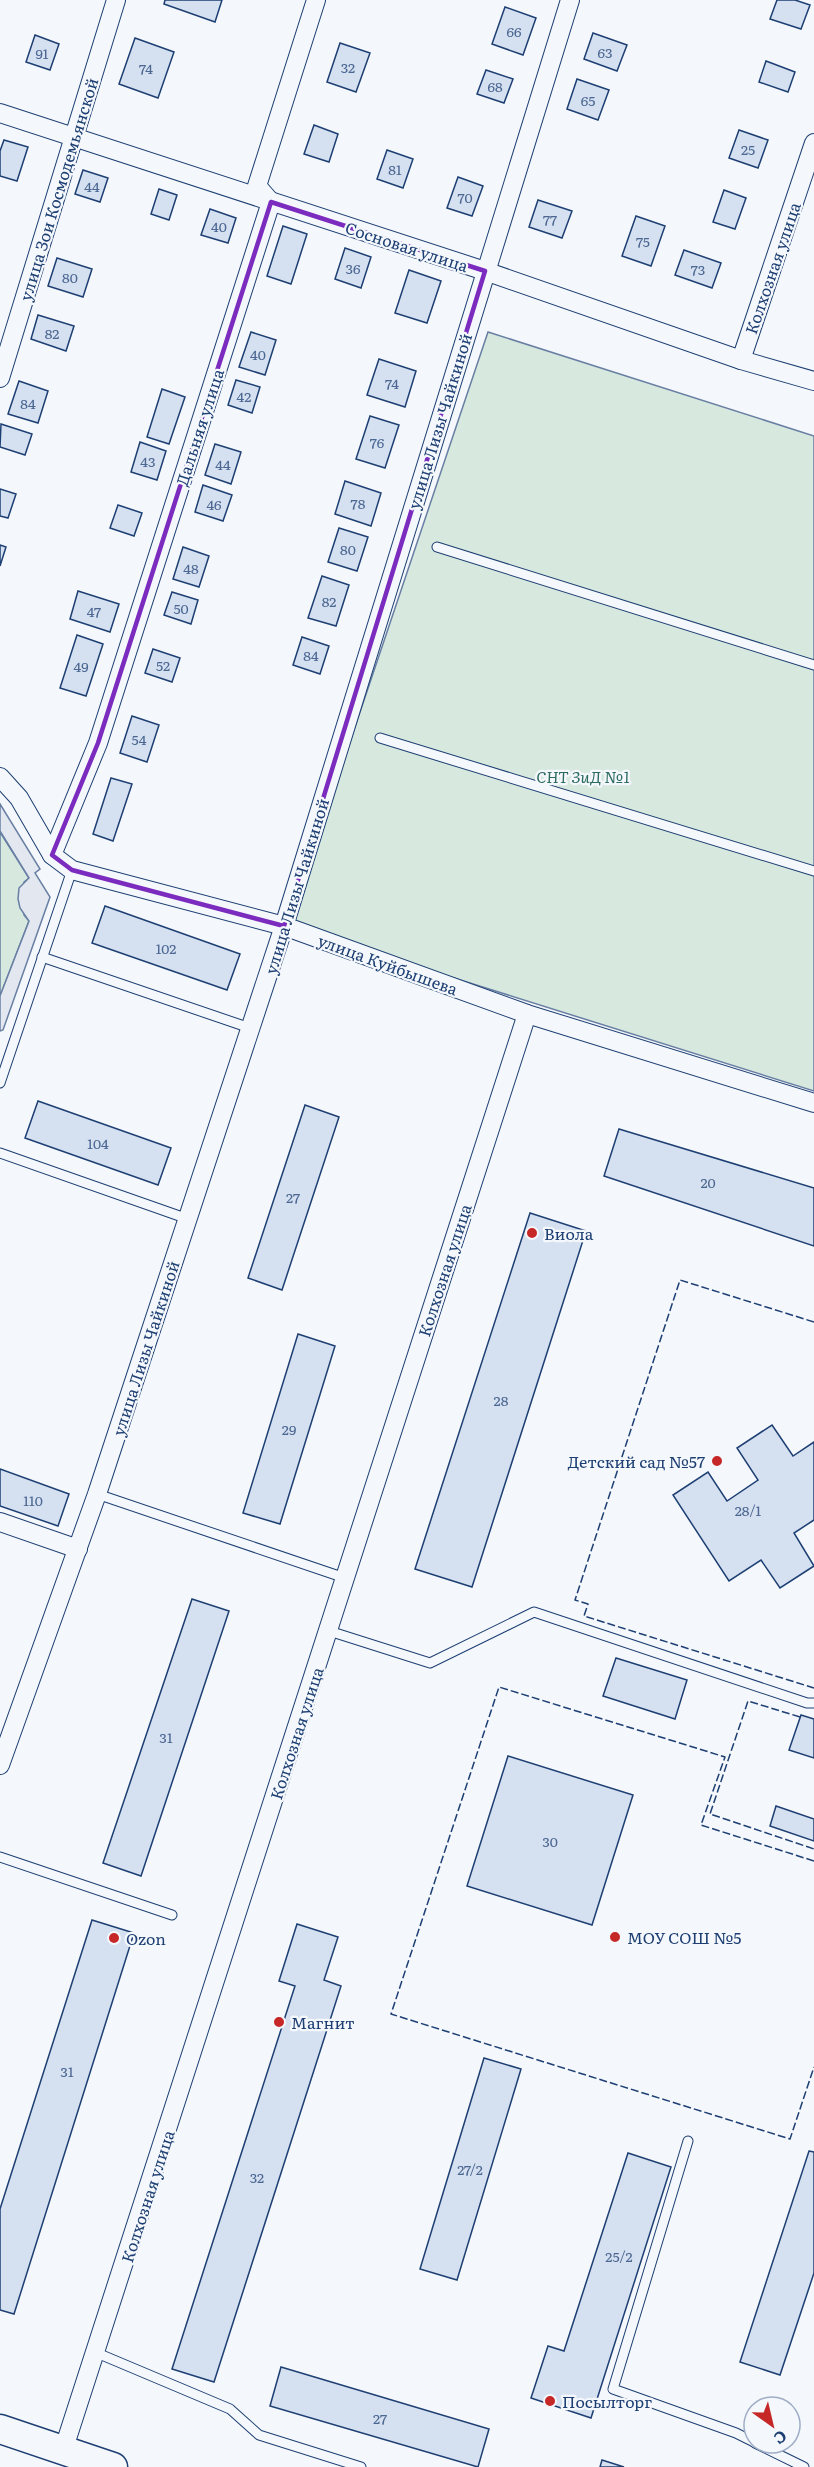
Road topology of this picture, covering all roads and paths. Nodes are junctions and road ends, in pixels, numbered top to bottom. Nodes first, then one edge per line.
1 (116, 0) edge
2 (316, 0) edge
3 (570, 0) edge
4 (0, 113) edge
5 (74, 136) junction
6 (814, 143) edge
7 (271, 202) junction
8 (485, 272) junction
9 (741, 360) junction
10 (0, 378) edge
11 (814, 381) edge
12 (437, 547) dead end
13 (814, 665) edge
14 (380, 738) dead end
15 (0, 777) edge
16 (52, 855) junction
17 (72, 870) junction
18 (814, 871) edge
19 (284, 927) junction
20 (42, 957) junction
21 (526, 1014) junction
22 (250, 1028) junction
23 (0, 1083) edge
24 (814, 1103) edge
25 (0, 1153) edge
26 (188, 1219) junction
27 (97, 1494) junction
28 (0, 1522) edge
29 (78, 1549) junction
30 (345, 1578) junction
31 (328, 1631) junction
32 (814, 1702) edge
33 (0, 1765) edge
34 (0, 1857) edge
35 (172, 1915) dead end
36 (687, 2141) dead end
37 (97, 2353) junction
38 (0, 2429) edge
39 (742, 2436) edge
40 (63, 2451) junction
41 (780, 2455) edge
42 (113, 2467) edge
43 (361, 2467) edge
44 (804, 2467) edge

1 - 5 street, улица Зои Космодемьянской
2 - 7 street
3 - 8 street, улица Лизы Чайкиной
4 - 5 street, Сосновая улица
5 - 7 street, Сосновая улица
5 - 10 street, улица Зои Космодемьянской
6 - 9 street, Колхозная улица
7 - 8 street, Сосновая улица
7 - 16 street, Дальняя улица
8 - 9 street, Сосновая улица
8 - 19 street, улица Лизы Чайкиной
9 - 11 street, Сосновая улица
12 - 13 lane
14 - 18 lane
15 - 16 street, улица Куйбышева
16 - 17 street, улица Куйбышева
17 - 19 street, улица Куйбышева
17 - 20 lane
19 - 21 street, улица Куйбышева
19 - 22 street, улица Лизы Чайкиной
20 - 22 lane
20 - 23 lane
21 - 24 street, улица Куйбышева
21 - 30 street, Колхозная улица
22 - 26 street, улица Лизы Чайкиной
25 - 26 lane
26 - 27 street, улица Лизы Чайкиной
27 - 29 street, улица Лизы Чайкиной
27 - 30 lane
28 - 29 street
29 - 33 street, улица Лизы Чайкиной
30 - 31 street, Колхозная улица
31 - 32 lane
31 - 37 street, Колхозная улица
34 - 35 lane
36 - 39 lane
37 - 40 street, Колхозная улица
37 - 43 lane
38 - 40 main road
40 - 42 main road
41 - 44 lane

